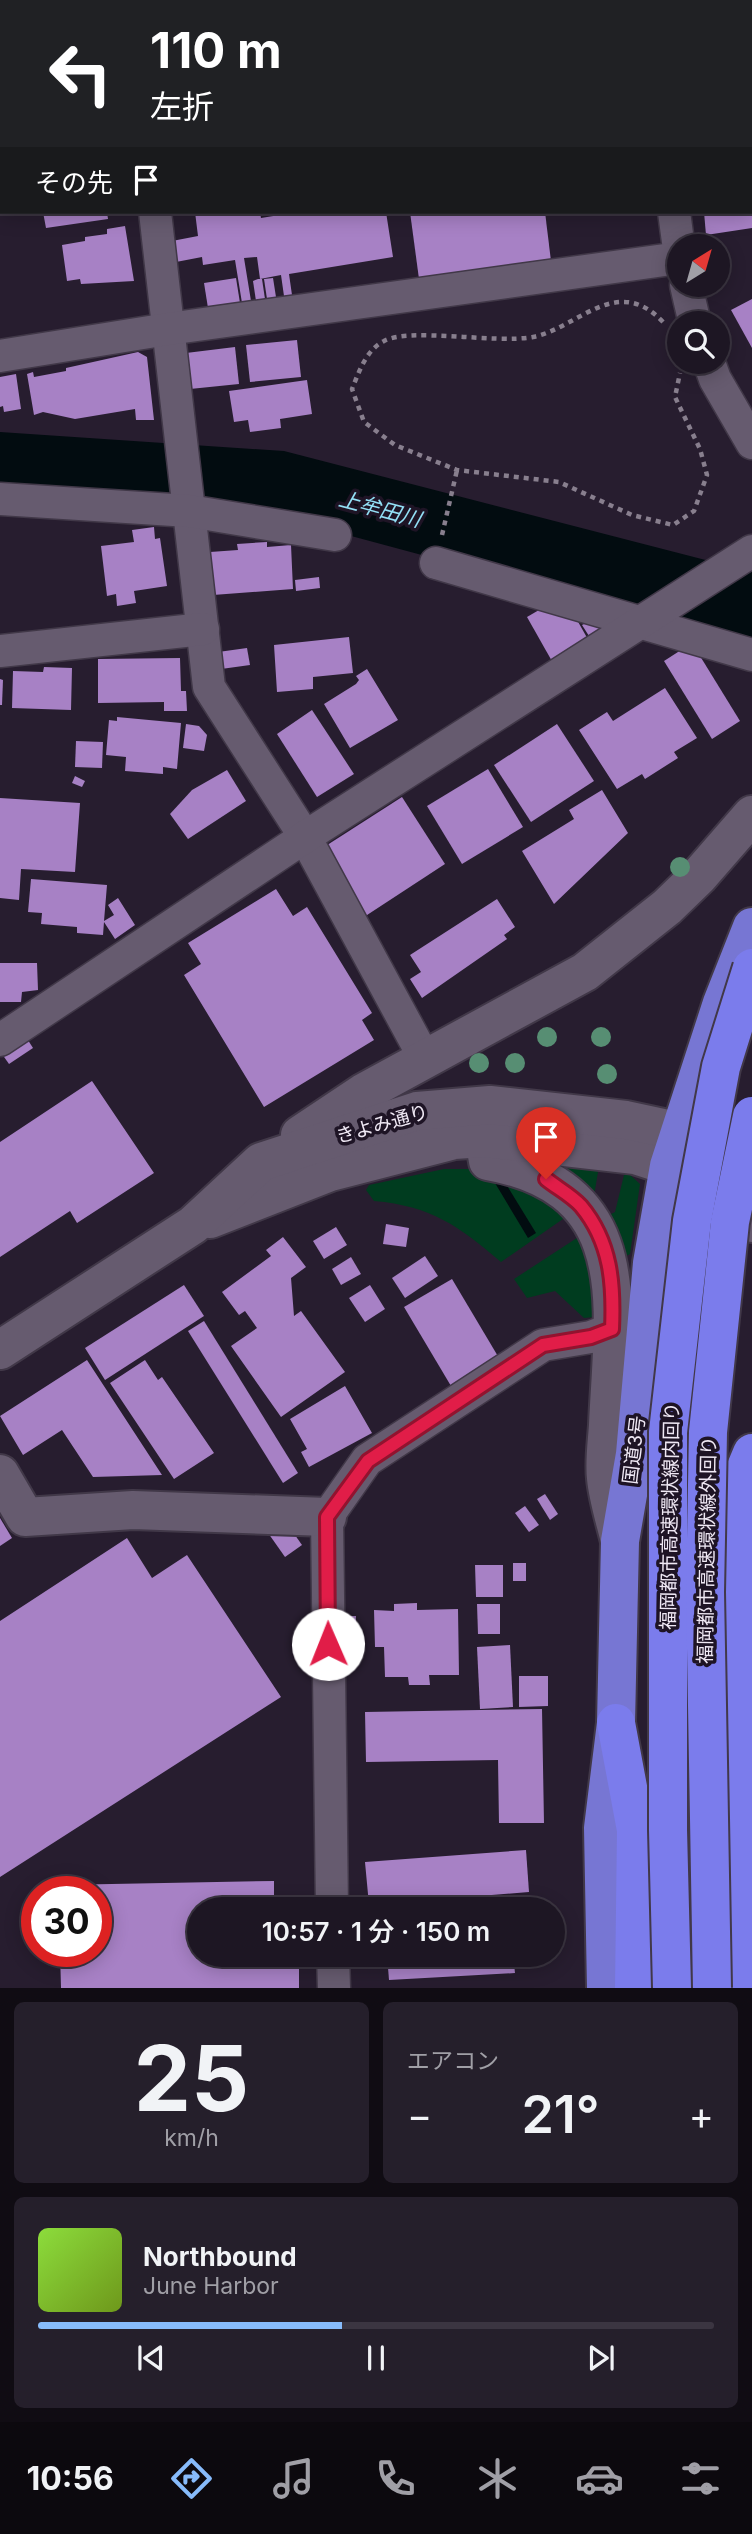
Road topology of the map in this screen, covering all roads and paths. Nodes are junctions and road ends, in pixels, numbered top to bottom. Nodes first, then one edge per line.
1 (155, 214) edge
2 (674, 214) edge
3 (677, 234) edge
4 (667, 260) edge
5 (667, 320) edge
6 (168, 329) junction
7 (0, 356) edge
8 (679, 374) edge
9 (715, 374) edge
10 (752, 443) edge
11 (457, 470) junction
12 (0, 499) edge
13 (189, 507) junction
14 (335, 535) dead end
15 (752, 551) edge
16 (438, 552) joint
17 (642, 623) junction
18 (203, 629) junction
19 (0, 652) edge
20 (752, 656) edge
21 (752, 815) edge
22 (305, 837) junction
23 (752, 927) edge
24 (752, 968) edge
25 (0, 1041) edge
26 (425, 1059) junction
27 (752, 1116) edge
28 (484, 1138) junction
29 (676, 1149) junction
30 (261, 1161) junction
31 (752, 1173) edge
32 (752, 1223) edge
33 (193, 1225) junction
34 (612, 1329) junction
35 (0, 1350) edge
36 (752, 1453) edge
37 (0, 1474) edge
38 (327, 1517) junction
39 (620, 1541) junction
40 (616, 1723) junction
41 (332, 1897) edge
42 (333, 1967) edge
43 (334, 1988) edge
44 (606, 1988) edge
45 (634, 1988) edge
46 (673, 1988) edge
47 (712, 1988) edge
48 (744, 1988) edge

1 - 6 street
2 - 3 street
4 - 6 street
5 - 11 path
6 - 7 street
6 - 13 street
8 - 11 path
9 - 10 street
11 - 16 path
12 - 13 street
13 - 14 street
13 - 18 street
15 - 17 street
16 - 17 street
17 - 20 street
17 - 22 street
18 - 19 street
18 - 22 street
21 - 26 street
22 - 25 street
22 - 26 street
23 - 29 highway, 国道3号
24 - 46 highway, 福岡都市高速環状線内回り, bridge
26 - 30 street
27 - 47 highway, 福岡都市高速環状線外回り, bridge
28 - 29 street, きよみ通り
28 - 33 street, きよみ通り
28 - 34 street
29 - 30 street, きよみ通り
29 - 31 street
29 - 32 street
29 - 39 highway, 国道3号
30 - 33 street, きよみ通り
33 - 35 street, きよみ通り
34 - 38 street
34 - 39 street
36 - 48 highway
37 - 38 street
38 - 41 street
39 - 40 highway, 国道3号
40 - 44 highway, 国道3号
40 - 45 highway
42 - 43 street

